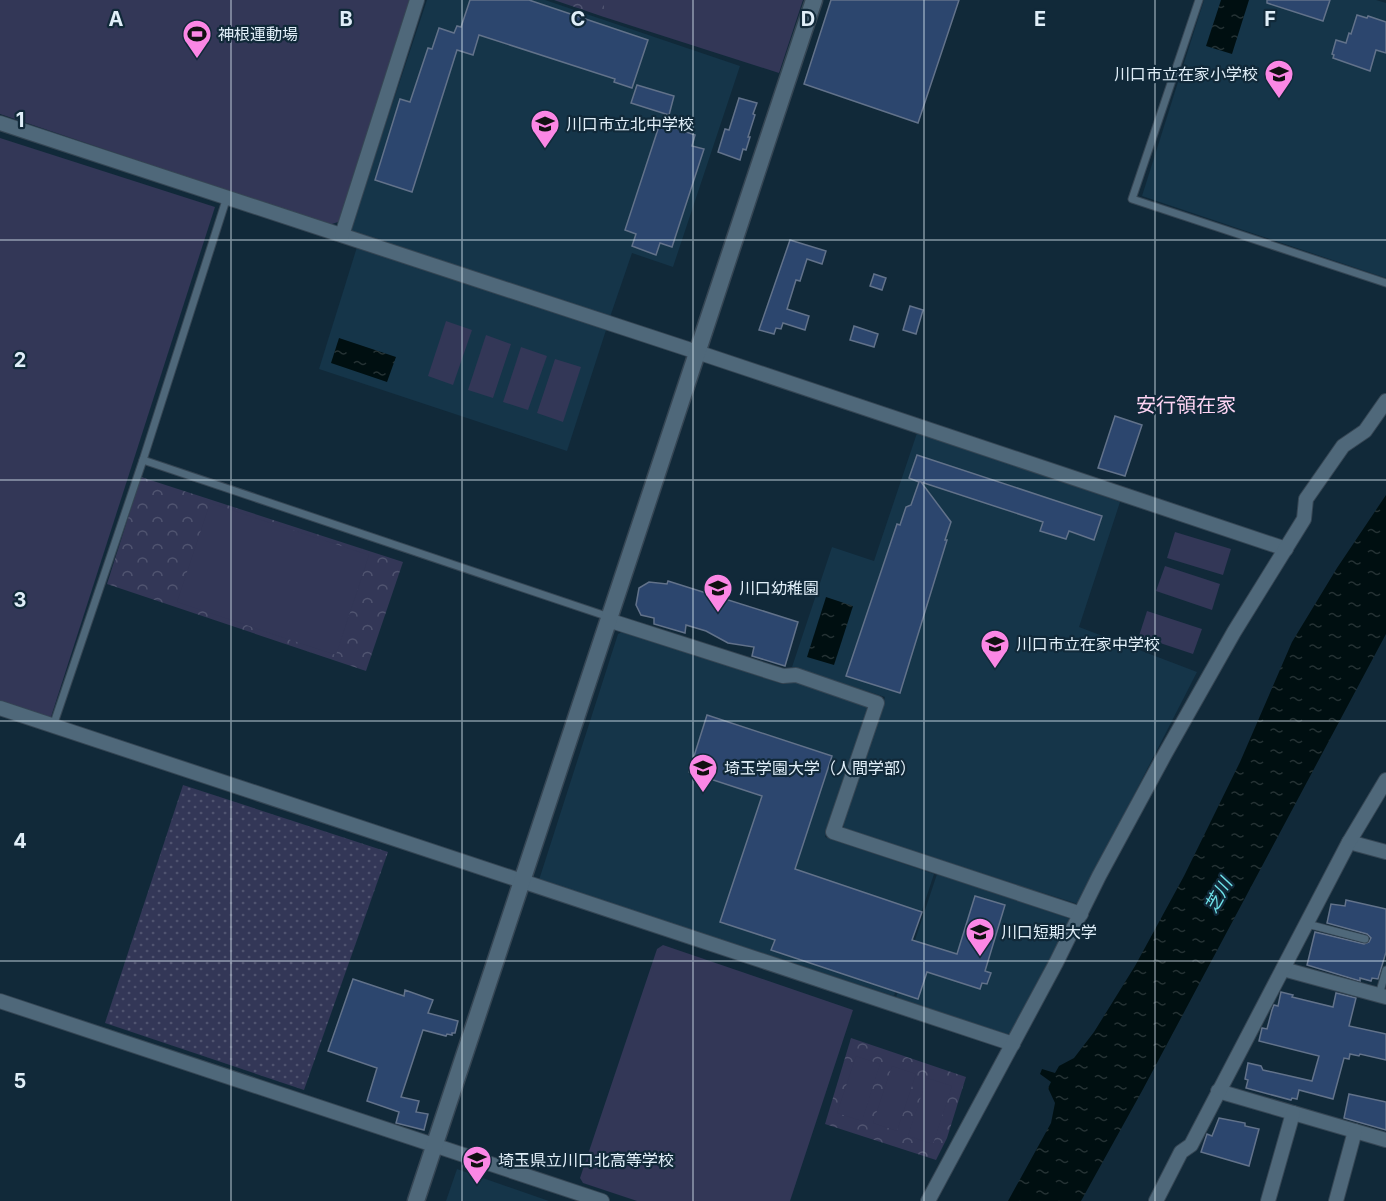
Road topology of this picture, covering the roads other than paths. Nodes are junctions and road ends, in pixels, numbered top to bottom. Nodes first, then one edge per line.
1 (417, 0) edge
2 (814, 0) edge
3 (1199, 0) edge
4 (0, 123) edge
5 (227, 197) junction
6 (342, 235) junction
7 (1386, 283) edge
8 (697, 352) junction
9 (1386, 401) edge
10 (143, 460) junction
11 (1286, 549) junction
12 (608, 619) junction
13 (0, 708) edge
14 (53, 726) junction
15 (1386, 780) edge
16 (1349, 842) junction
17 (1386, 852) edge
18 (521, 881) junction
19 (1081, 914) junction
20 (1307, 924) junction
21 (1365, 939) dead end
22 (1283, 969) junction
23 (1386, 970) edge
24 (1383, 996) edge
25 (0, 1001) edge
26 (1013, 1044) junction
27 (1218, 1090) junction
28 (1293, 1113) junction
29 (1355, 1131) junction
30 (1386, 1140) edge
31 (433, 1146) junction
32 (416, 1201) edge
33 (602, 1201) edge
34 (928, 1201) edge
35 (1156, 1201) edge
36 (1268, 1201) edge
37 (1336, 1201) edge

1 - 6 street
2 - 8 street
3 - 7 lane
4 - 5 street
5 - 6 street
5 - 10 lane
6 - 8 street
8 - 11 street
8 - 12 street
9 - 11 street
10 - 12 lane
10 - 14 lane
11 - 19 street
12 - 18 street
12 - 19 street
13 - 14 street
14 - 18 street
15 - 16 street
16 - 17 street
16 - 20 street
18 - 26 street
18 - 31 street
19 - 26 street
20 - 21 lane
20 - 22 street
22 - 24 street
22 - 27 street
23 - 24 lane
25 - 31 street
26 - 34 street
27 - 28 street
27 - 35 street
28 - 29 street
28 - 36 street
29 - 30 street
29 - 37 street
31 - 32 street
31 - 33 street

